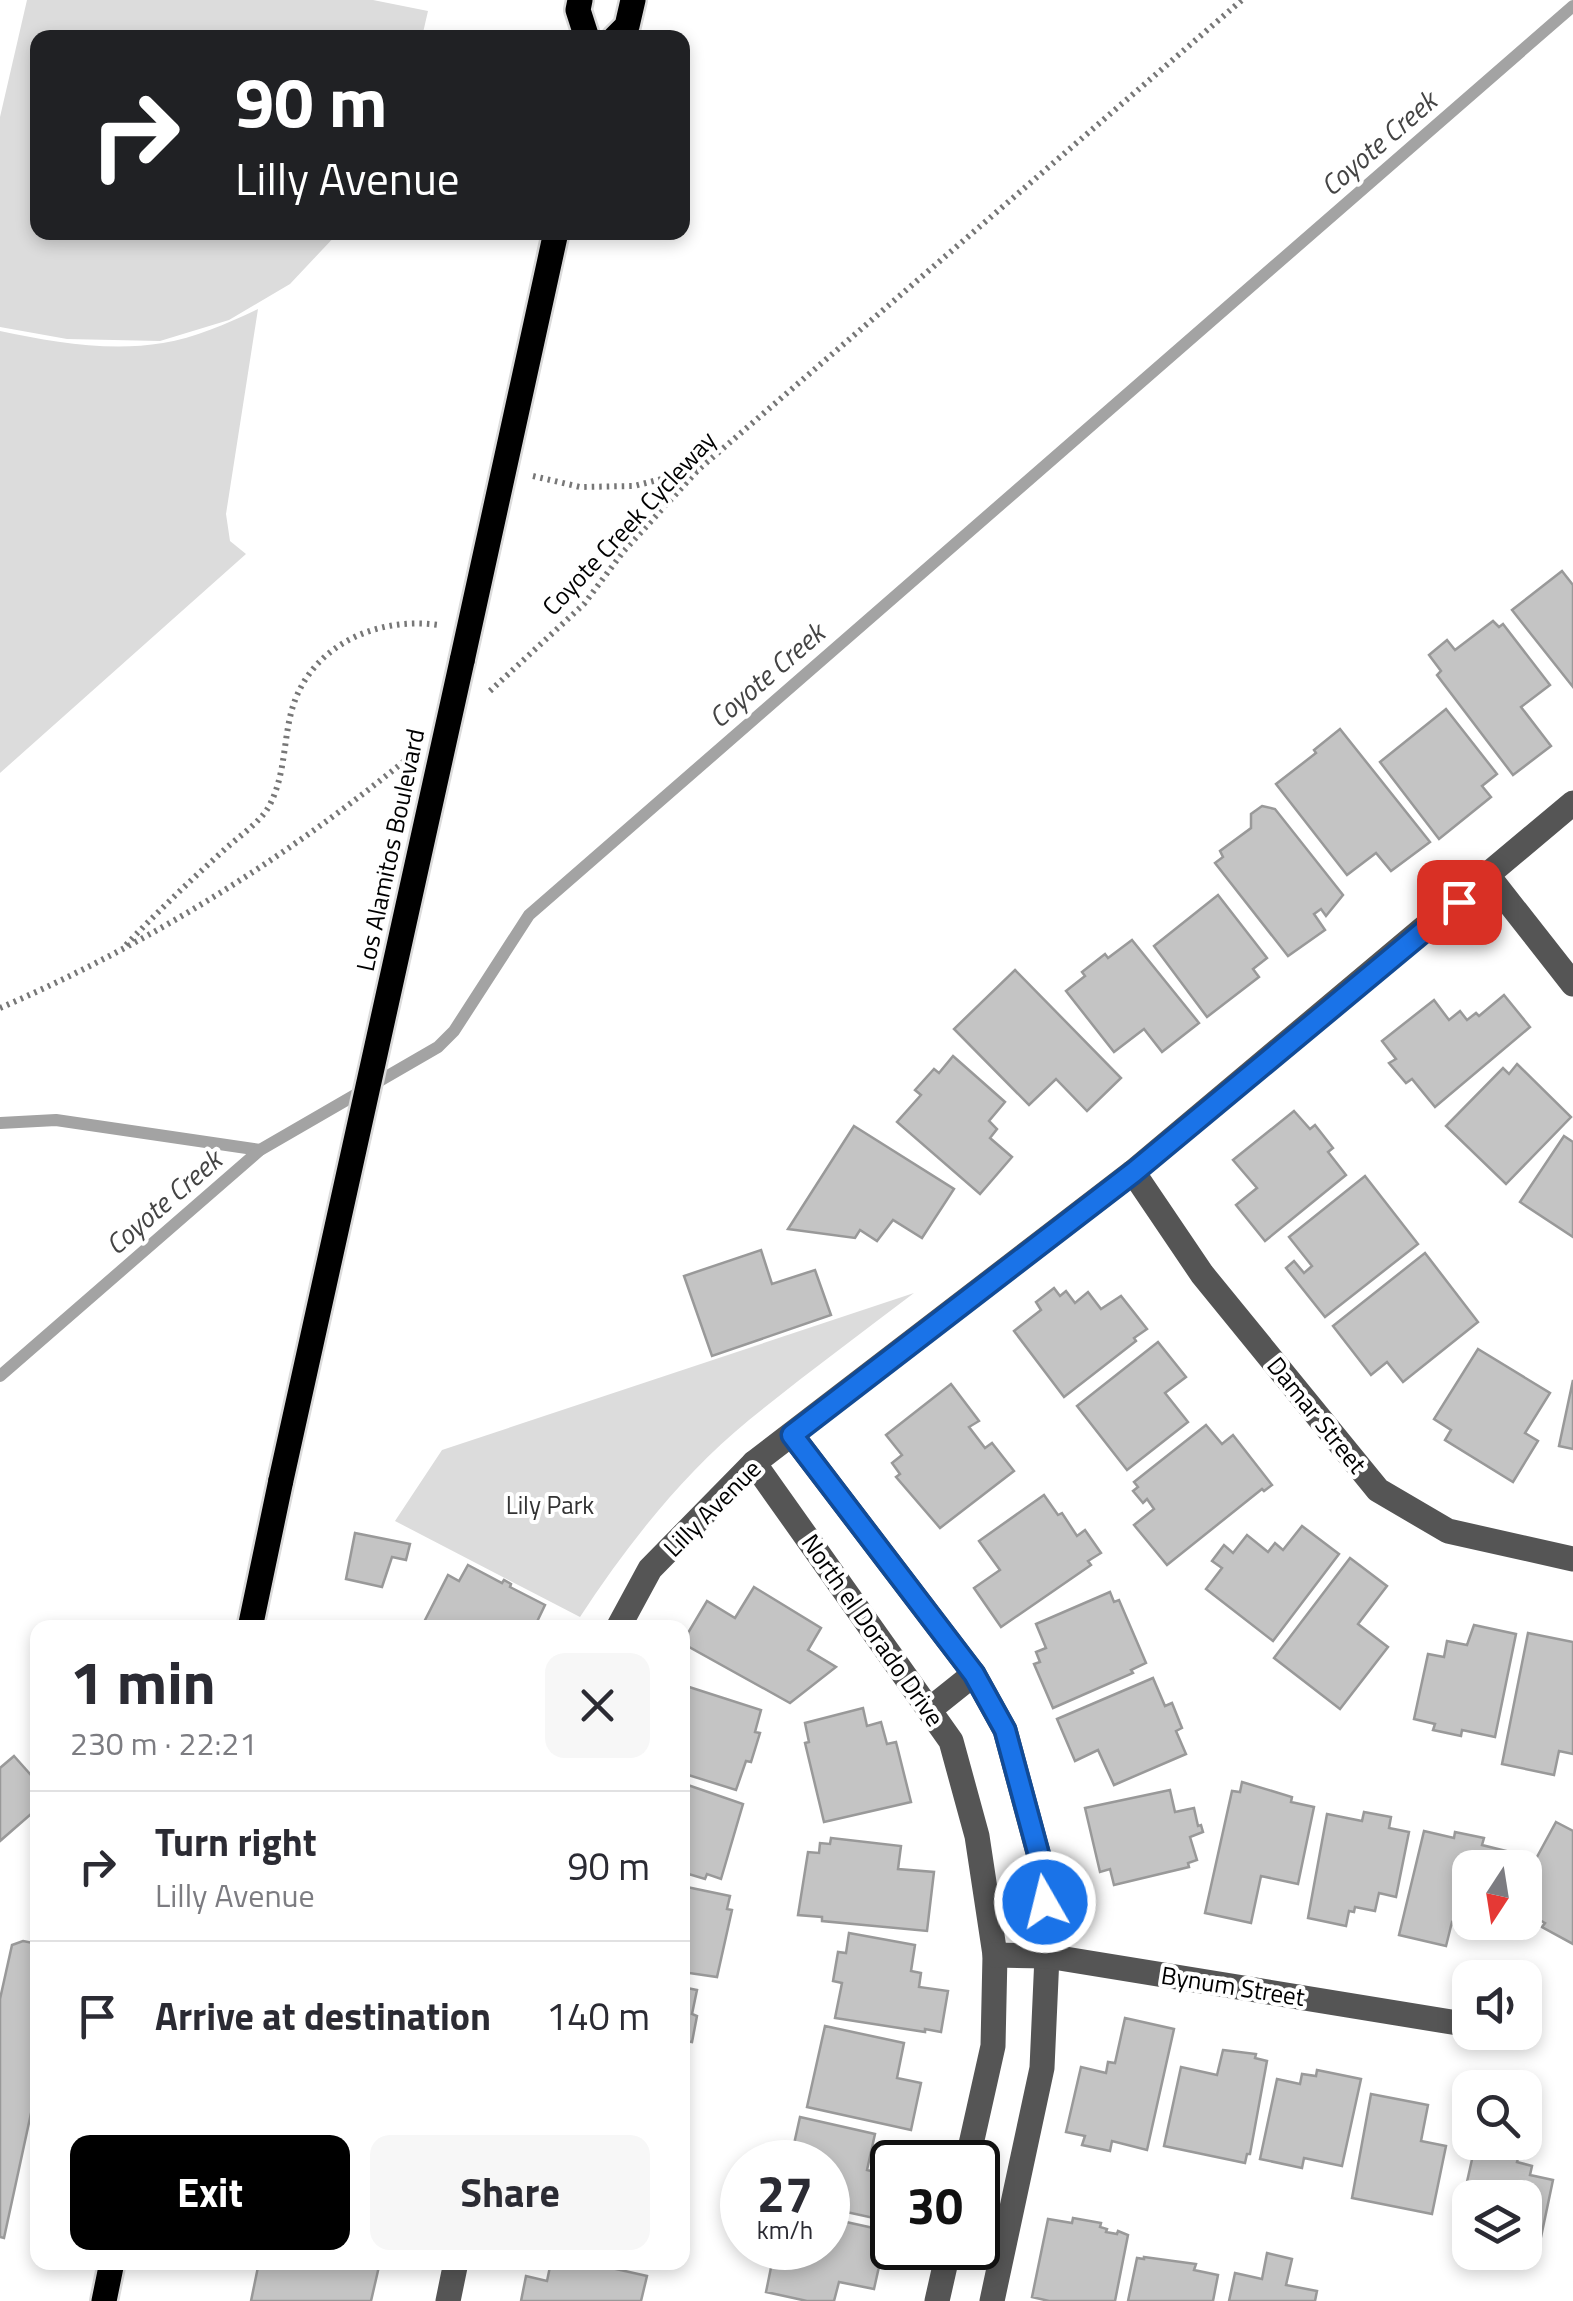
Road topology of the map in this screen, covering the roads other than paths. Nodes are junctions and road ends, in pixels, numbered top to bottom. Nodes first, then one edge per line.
1 (580, 0) edge
2 (633, 0) edge
3 (584, 30) edge
4 (623, 30) edge
5 (554, 240) edge
6 (1573, 803) edge
7 (1489, 877) junction
8 (1573, 984) edge
9 (1134, 1172) junction
10 (792, 1435) junction
11 (754, 1464) junction
12 (1573, 1559) edge
13 (252, 1620) edge
14 (622, 1620) edge
15 (974, 1674) junction
16 (929, 1710) junction
17 (995, 1955) junction
18 (1047, 1956) junction
19 (1452, 2022) edge
20 (972, 2140) edge
21 (110, 2270) edge
22 (454, 2270) edge
23 (944, 2270) edge
24 (104, 2301) edge
25 (448, 2301) edge
26 (937, 2301) edge
27 (992, 2301) edge

1 - 3 main road
2 - 4 main road
5 - 13 main road, Los Alamitos Boulevard, bridge
6 - 7 street, Lilly Avenue
7 - 8 street
7 - 9 street, Lilly Avenue
9 - 10 street, Lilly Avenue
9 - 12 street, Damar Street
10 - 11 street, Lilly Avenue
10 - 15 street, North el Dorado Drive
11 - 14 street, Lilly Avenue
11 - 16 street, North el Dorado Drive
15 - 16 street
15 - 18 street, North el Dorado Drive
16 - 17 street, North el Dorado Drive
17 - 18 street, Bynum Street
17 - 20 street, North el Dorado Drive
18 - 19 street, Bynum Street
18 - 27 street, North el Dorado Drive
21 - 24 main road
22 - 25 street
23 - 26 street

